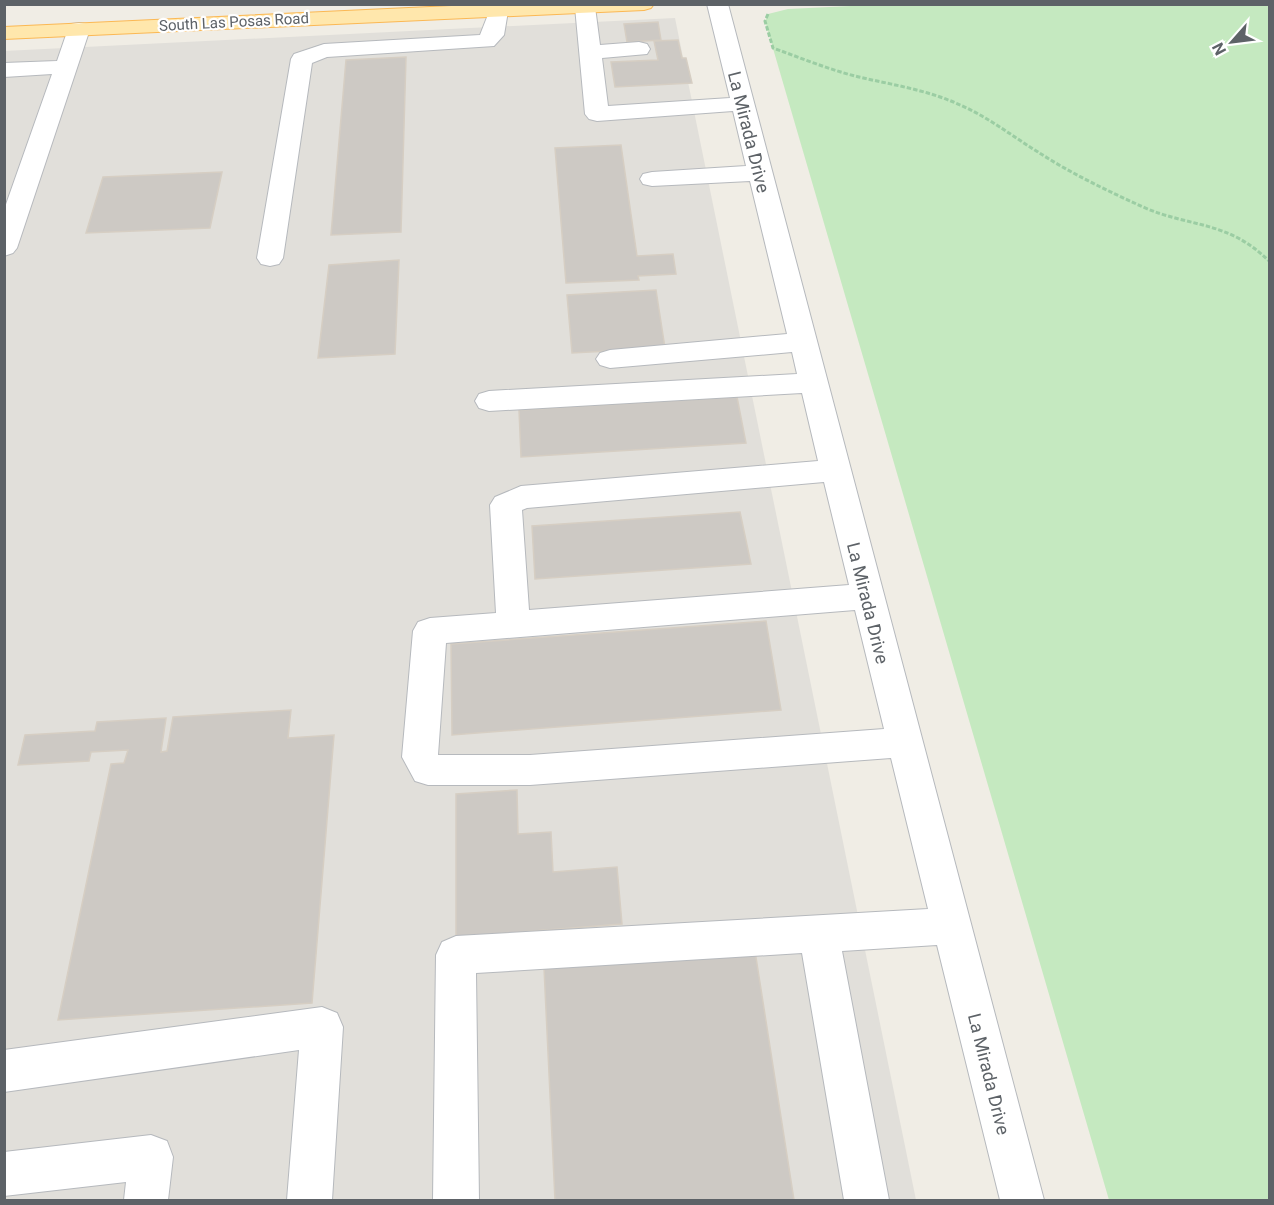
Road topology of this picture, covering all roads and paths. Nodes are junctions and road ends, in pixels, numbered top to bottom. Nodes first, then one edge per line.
1 (644, 4) edge
2 (717, 4) edge
3 (585, 7) junction
4 (498, 11) junction
5 (768, 14) dead end
6 (79, 29) junction
7 (4, 33) edge
8 (639, 49) dead end
9 (590, 52) junction
10 (66, 67) junction
11 (4, 70) edge
12 (742, 104) junction
13 (760, 173) junction
14 (652, 179) dead end
15 (4, 249) edge
16 (270, 258) dead end
17 (1269, 262) edge
18 (802, 342) junction
19 (610, 359) dead end
20 (813, 383) junction
21 (489, 401) dead end
22 (834, 470) junction
23 (867, 596) junction
24 (513, 624) junction
25 (904, 742) junction
26 (951, 926) junction
27 (819, 934) junction
28 (4, 1071) edge
29 (4, 1174) edge
30 (146, 1200) edge
31 (310, 1200) edge
32 (456, 1200) edge
33 (867, 1200) edge
34 (1022, 1200) edge

1 - 3 main road, South Las Posas Road
2 - 12 street, La Mirada Drive
3 - 4 main road, South Las Posas Road
3 - 9 street
4 - 6 main road, South Las Posas Road
4 - 16 street
5 - 17 path
6 - 7 main road, South Las Posas Road
6 - 10 street
8 - 9 street
9 - 12 street
10 - 11 street
10 - 15 street
12 - 13 street, La Mirada Drive
13 - 14 street
13 - 18 street, La Mirada Drive
18 - 19 street
18 - 20 street, La Mirada Drive
20 - 21 street
20 - 22 street, La Mirada Drive
22 - 23 street, La Mirada Drive
22 - 24 street
23 - 24 street
23 - 25 street, La Mirada Drive
24 - 25 street
25 - 26 street, La Mirada Drive
26 - 27 street
26 - 34 street, La Mirada Drive
27 - 32 street
27 - 33 street
28 - 31 street
29 - 30 street

